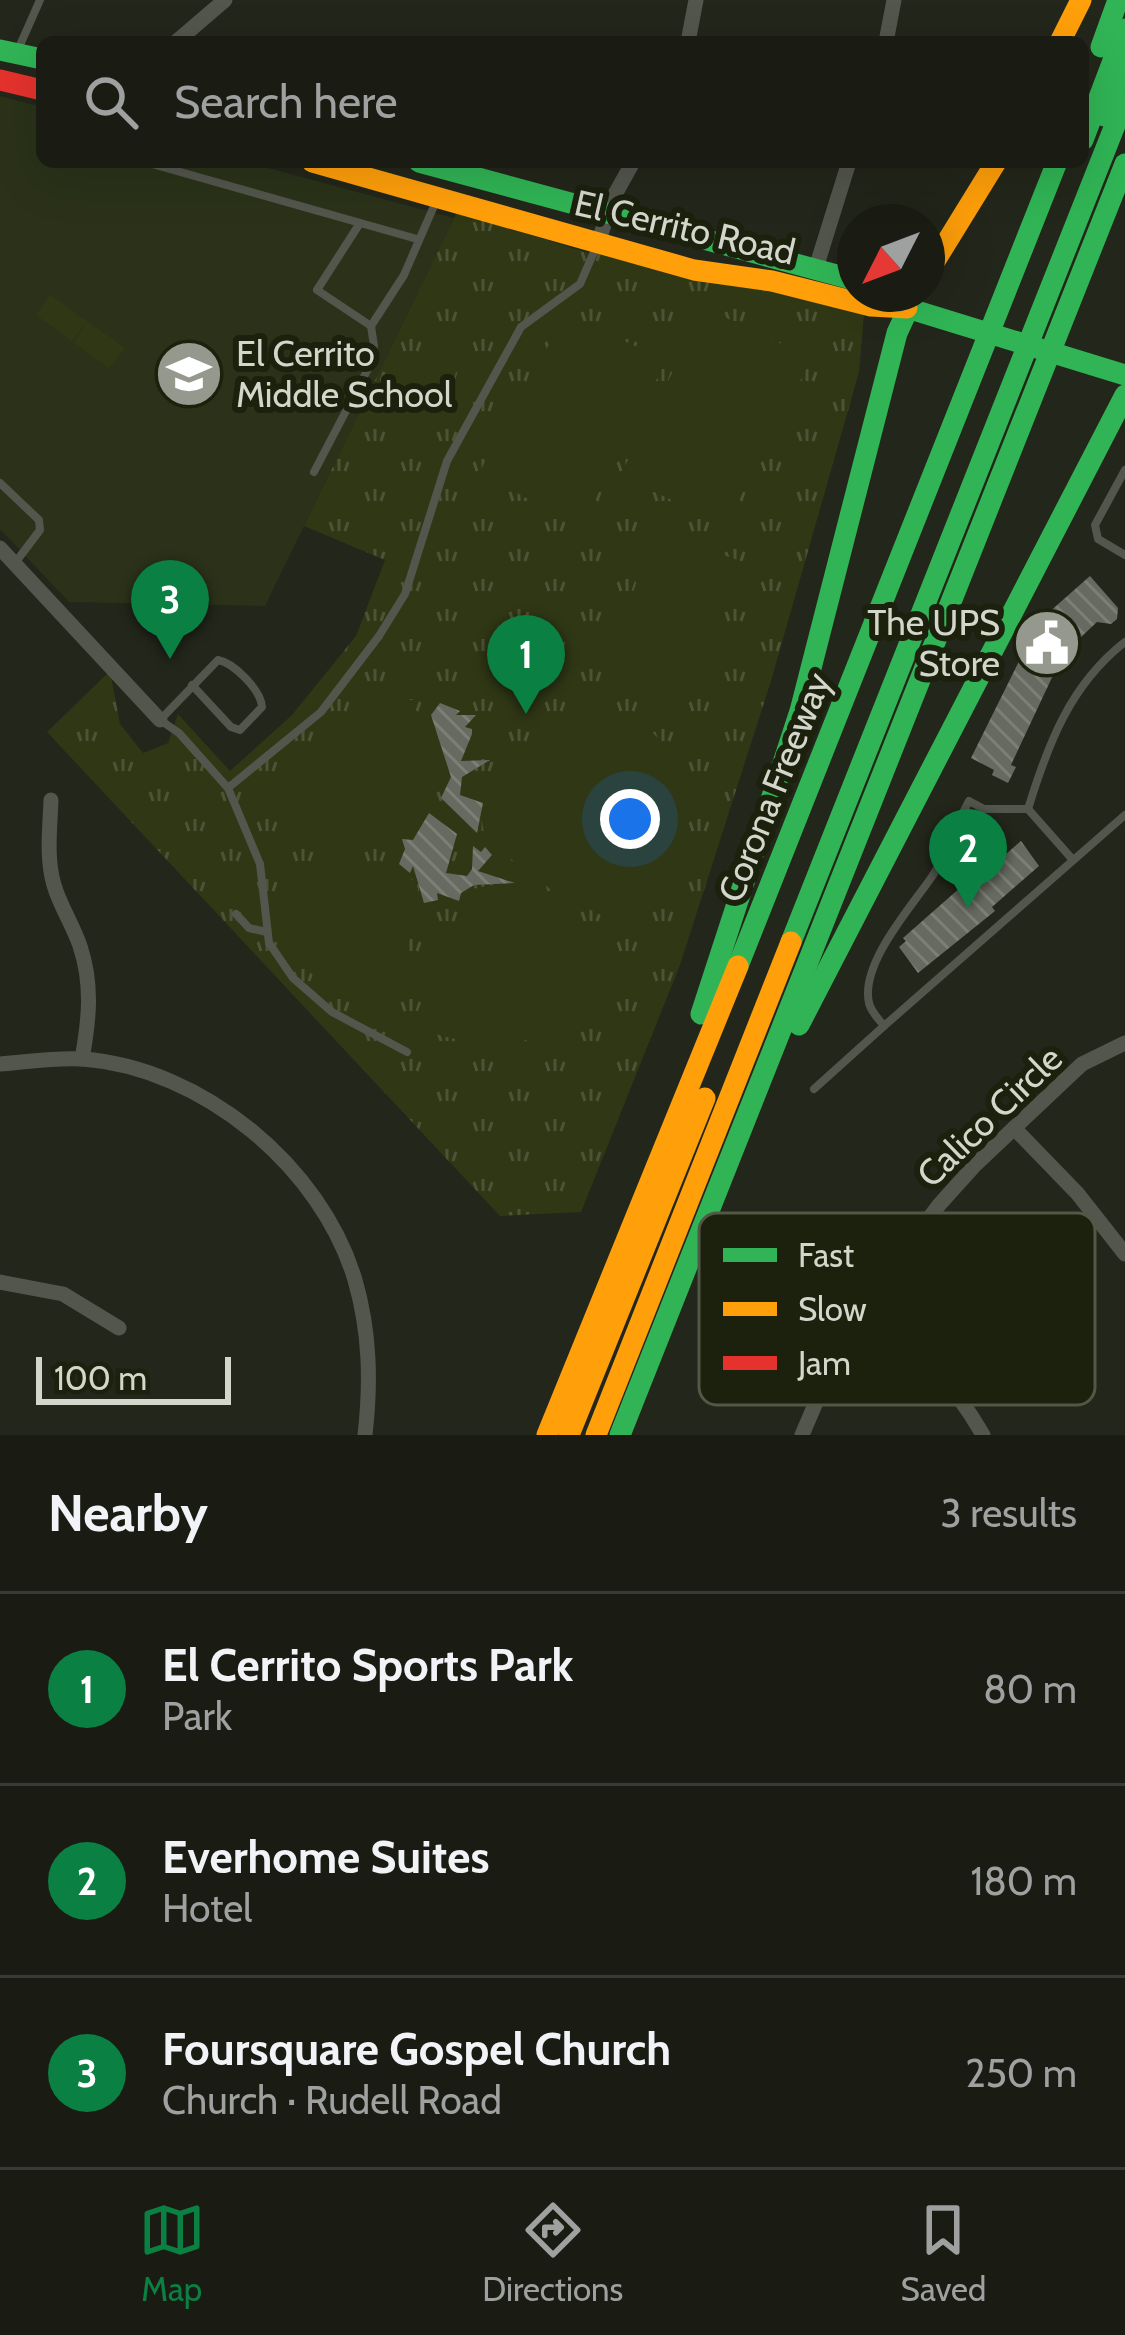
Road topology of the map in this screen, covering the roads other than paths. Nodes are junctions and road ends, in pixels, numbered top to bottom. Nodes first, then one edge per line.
1 (40, 0) edge
2 (225, 0) edge
3 (696, 0) edge
4 (894, 0) edge
5 (1082, 0) edge
6 (1118, 0) edge
7 (1125, 29) edge
8 (183, 36) edge
9 (689, 36) edge
10 (887, 36) edge
11 (1063, 36) edge
12 (8, 51) edge
13 (1125, 58) edge
14 (1089, 79) edge
15 (0, 80) edge
16 (36, 89) edge
17 (1125, 100) edge
18 (1089, 124) edge
19 (1089, 152) edge
20 (1125, 164) edge
21 (167, 168) edge
22 (334, 168) edge
23 (440, 168) edge
24 (630, 168) edge
25 (847, 168) edge
26 (992, 168) edge
27 (1056, 168) edge
28 (1072, 168) edge
29 (1083, 168) edge
30 (438, 197) junction
31 (607, 215) junction
32 (360, 223) junction
33 (417, 239) junction
34 (598, 243) junction
35 (945, 245) edge
36 (816, 268) junction
37 (837, 274) edge
38 (837, 297) edge
39 (1032, 301) junction
40 (900, 312) edge
41 (944, 312) edge
42 (371, 326) junction
43 (1125, 375) edge
44 (1001, 380) junction
45 (1125, 395) edge
46 (1125, 470) edge
47 (314, 472) dead end
48 (0, 483) edge
49 (0, 548) edge
50 (1125, 555) edge
51 (14, 564) junction
52 (947, 608) junction
53 (1125, 642) edge
54 (192, 685) junction
55 (160, 720) junction
56 (229, 788) junction
57 (51, 800) dead end
58 (1028, 809) junction
59 (1125, 814) edge
60 (1073, 860) junction
61 (819, 876) junction
62 (236, 914) dead end
63 (267, 932) junction
64 (884, 1026) junction
65 (1125, 1043) edge
66 (407, 1052) dead end
67 (82, 1059) junction
68 (0, 1064) edge
69 (814, 1089) dead end
70 (1014, 1128) junction
71 (708, 1213) edge
72 (712, 1213) edge
73 (933, 1213) edge
74 (1093, 1213) edge
75 (1095, 1216) edge
76 (632, 1228) junction
77 (699, 1237) edge
78 (699, 1240) edge
79 (1125, 1254) edge
80 (691, 1257) junction
81 (0, 1282) edge
82 (119, 1328) dead end
83 (815, 1405) edge
84 (965, 1405) edge
85 (365, 1435) edge
86 (547, 1435) edge
87 (569, 1435) edge
88 (596, 1435) edge
89 (620, 1435) edge
90 (802, 1435) edge
91 (983, 1435) edge

1 - 12 lane
2 - 8 street
3 - 9 street
4 - 10 street
5 - 11 main road
6 - 14 main road
7 - 18 main road
13 - 19 main road
15 - 16 main road
17 - 39 main road
20 - 39 main road, Corona Freeway
21 - 32 lane
22 - 30 main road, El Cerrito Road
23 - 31 main road, El Cerrito Road
24 - 31 street
25 - 36 street
26 - 35 main road
27 - 39 main road, Corona Freeway
28 - 39 main road
29 - 39 main road
30 - 33 lane
30 - 34 main road, El Cerrito Road
31 - 34 street
31 - 36 main road, El Cerrito Road
32 - 33 lane
32 - 42 lane
33 - 42 lane
34 - 38 main road, El Cerrito Road
34 - 56 lane
36 - 37 main road, El Cerrito Road
39 - 44 main road, Corona Freeway
39 - 44 main road, Corona Freeway
40 - 76 main road
41 - 43 main road, El Cerrito Road
42 - 47 lane
44 - 52 main road, Corona Freeway
44 - 61 main road
44 - 76 main road, Corona Freeway
44 - 87 main road
45 - 72 main road
46 - 50 lane
48 - 51 lane
49 - 51 street
51 - 55 street
52 - 61 main road
52 - 71 main road, Corona Freeway
53 - 58 lane
54 - 54 lane
54 - 55 lane
55 - 56 lane
56 - 63 lane
57 - 67 street
58 - 60 lane
58 - 64 lane
59 - 60 lane
60 - 64 lane
61 - 88 main road
62 - 63 lane
63 - 66 lane
64 - 69 lane
65 - 70 street, Calico Circle
67 - 68 street
67 - 85 street
70 - 73 street, Calico Circle
70 - 74 street
75 - 79 street
76 - 86 main road, Corona Freeway
77 - 80 main road, Corona Freeway
78 - 80 main road
80 - 89 main road, Corona Freeway
81 - 82 street
83 - 90 street, Calico Circle
84 - 91 street

